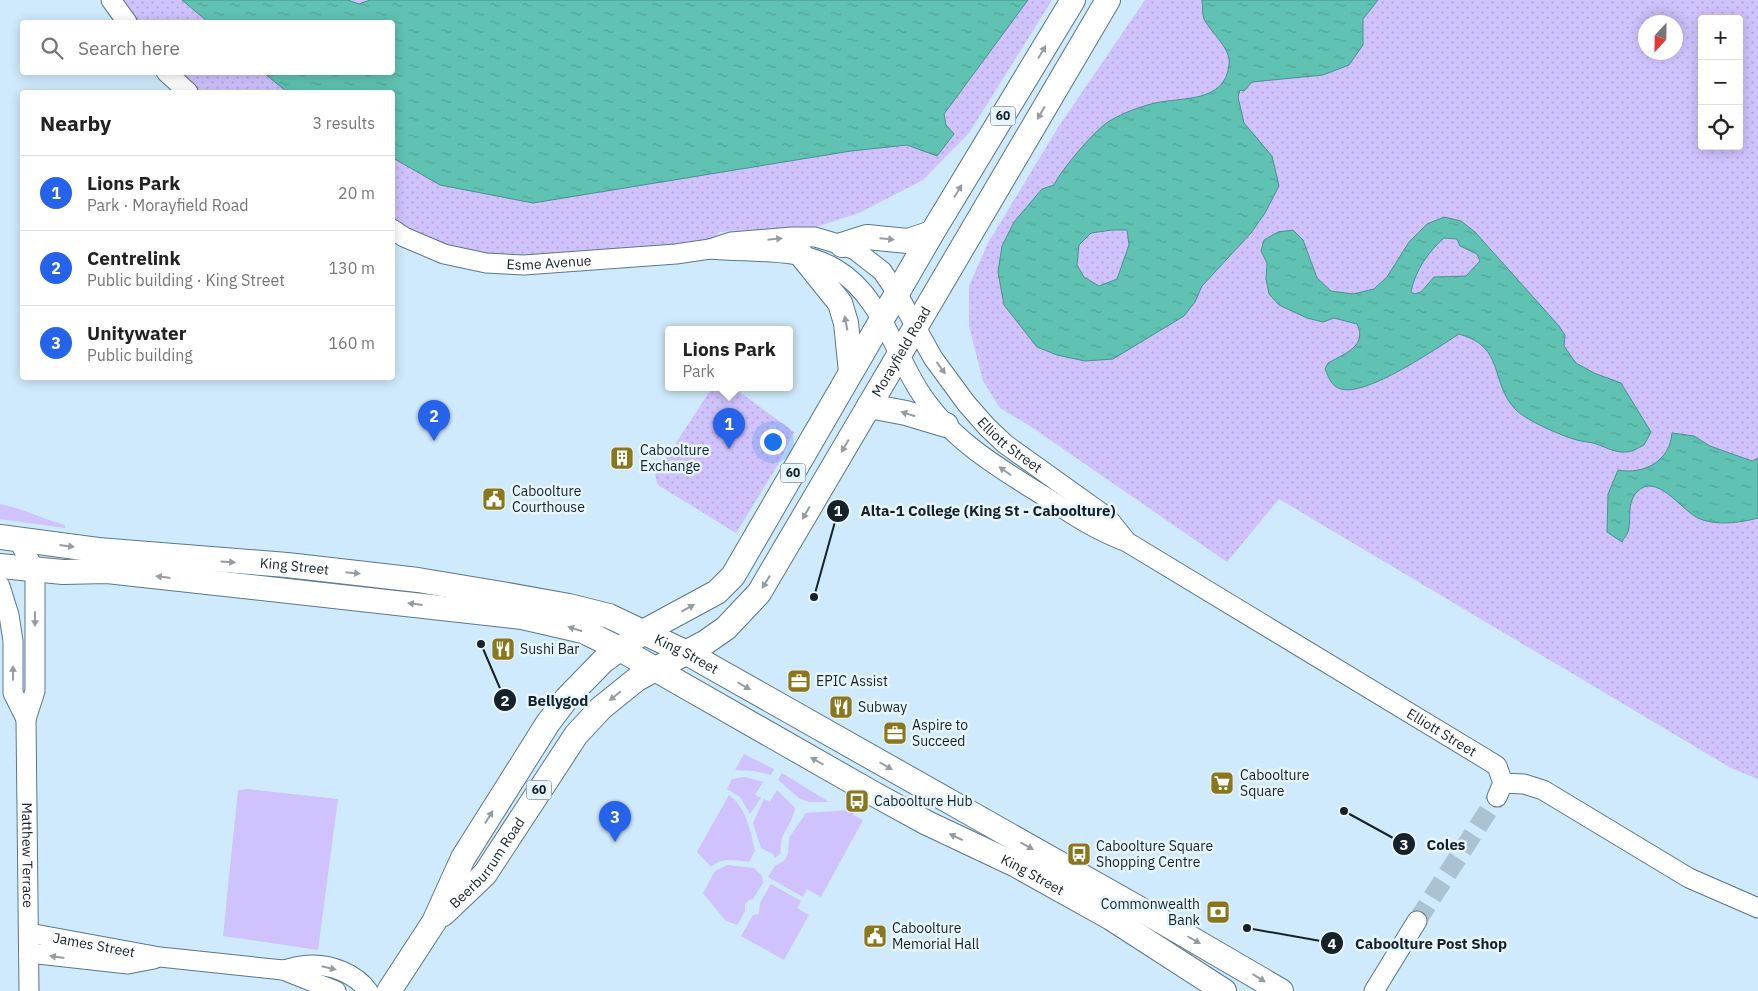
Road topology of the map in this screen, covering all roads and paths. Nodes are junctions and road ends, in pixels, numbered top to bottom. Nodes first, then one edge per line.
1 (111, 0) edge
2 (1073, 0) edge
3 (1108, 0) edge
4 (126, 20) edge
5 (169, 75) edge
6 (186, 90) edge
7 (395, 231) edge
8 (932, 233) junction
9 (842, 244) junction
10 (710, 249) junction
11 (803, 257) junction
12 (897, 293) junction
13 (881, 320) junction
14 (916, 326) junction
15 (899, 355) junction
16 (850, 372) junction
17 (869, 406) junction
18 (946, 426) junction
19 (9, 539) edge
20 (1127, 542) junction
21 (0, 566) edge
22 (35, 570) junction
23 (0, 586) edge
24 (645, 631) junction
25 (620, 649) junction
26 (687, 653) junction
27 (656, 670) junction
28 (26, 719) junction
29 (1758, 908) edge
30 (1417, 920) tunnel mouth
31 (434, 922) junction
32 (29, 933) junction
33 (29, 953) junction
34 (160, 957) junction
35 (283, 970) junction
36 (29, 991) edge
37 (336, 991) edge
38 (368, 991) edge
39 (389, 991) edge
40 (1224, 991) edge
41 (1281, 991) edge
42 (1374, 991) edge

1 - 4 street
8 -> 2 main road, 60
3 -> 14 main road, Morayfield Road / 60
5 - 6 street
7 - 10 street, Esme Avenue
9 -> 8 main road
8 - 12 main road, 60
10 -> 9 street, Esme Avenue
9 - 12 street, Esme Avenue
10 - 11 street, Esme Avenue
11 - 13 street, Esme Avenue
16 -> 11 main road
12 - 13 main road, 60
12 - 14 street, Elliott Street
13 - 15 street, Esme Avenue
13 - 16 main road, 60
14 - 15 main road, Morayfield Road / 60
14 -> 20 street, Elliott Street
15 - 17 main road, Morayfield Road / 60
15 - 18 street, Elliott Street
24 -> 16 main road, 60
18 -> 17 main road
17 -> 26 main road, Morayfield Road / 60
20 -> 18 street, Elliott Street
19 - 22 street, Matthew Terrace
19 -> 24 main road, King Street
20 - 29 street, Elliott Street
21 - 22 main road, King Street
25 -> 22 main road, King Street
22 -> 28 street, Matthew Terrace
28 -> 23 street, Matthew Terrace
24 - 25 main road, 60
24 - 26 main road, King Street
25 - 27 main road, King Street
31 -> 25 main road, Beerburrum Road / 60
26 - 27 main road, Morayfield Road / 60
26 -> 41 main road, King Street
27 -> 31 main road, Beerburrum Road / 60
40 -> 27 main road, King Street
28 - 32 street, Matthew Terrace
30 - 42 street
31 - 39 main road, Beerburrum Road / 60
32 - 33 street, Matthew Terrace
32 - 34 street, James Street
34 -> 33 street, James Street
33 - 36 street, Matthew Terrace
34 - 35 street, James Street
35 - 37 street, James Street
35 -> 38 street, James Street

